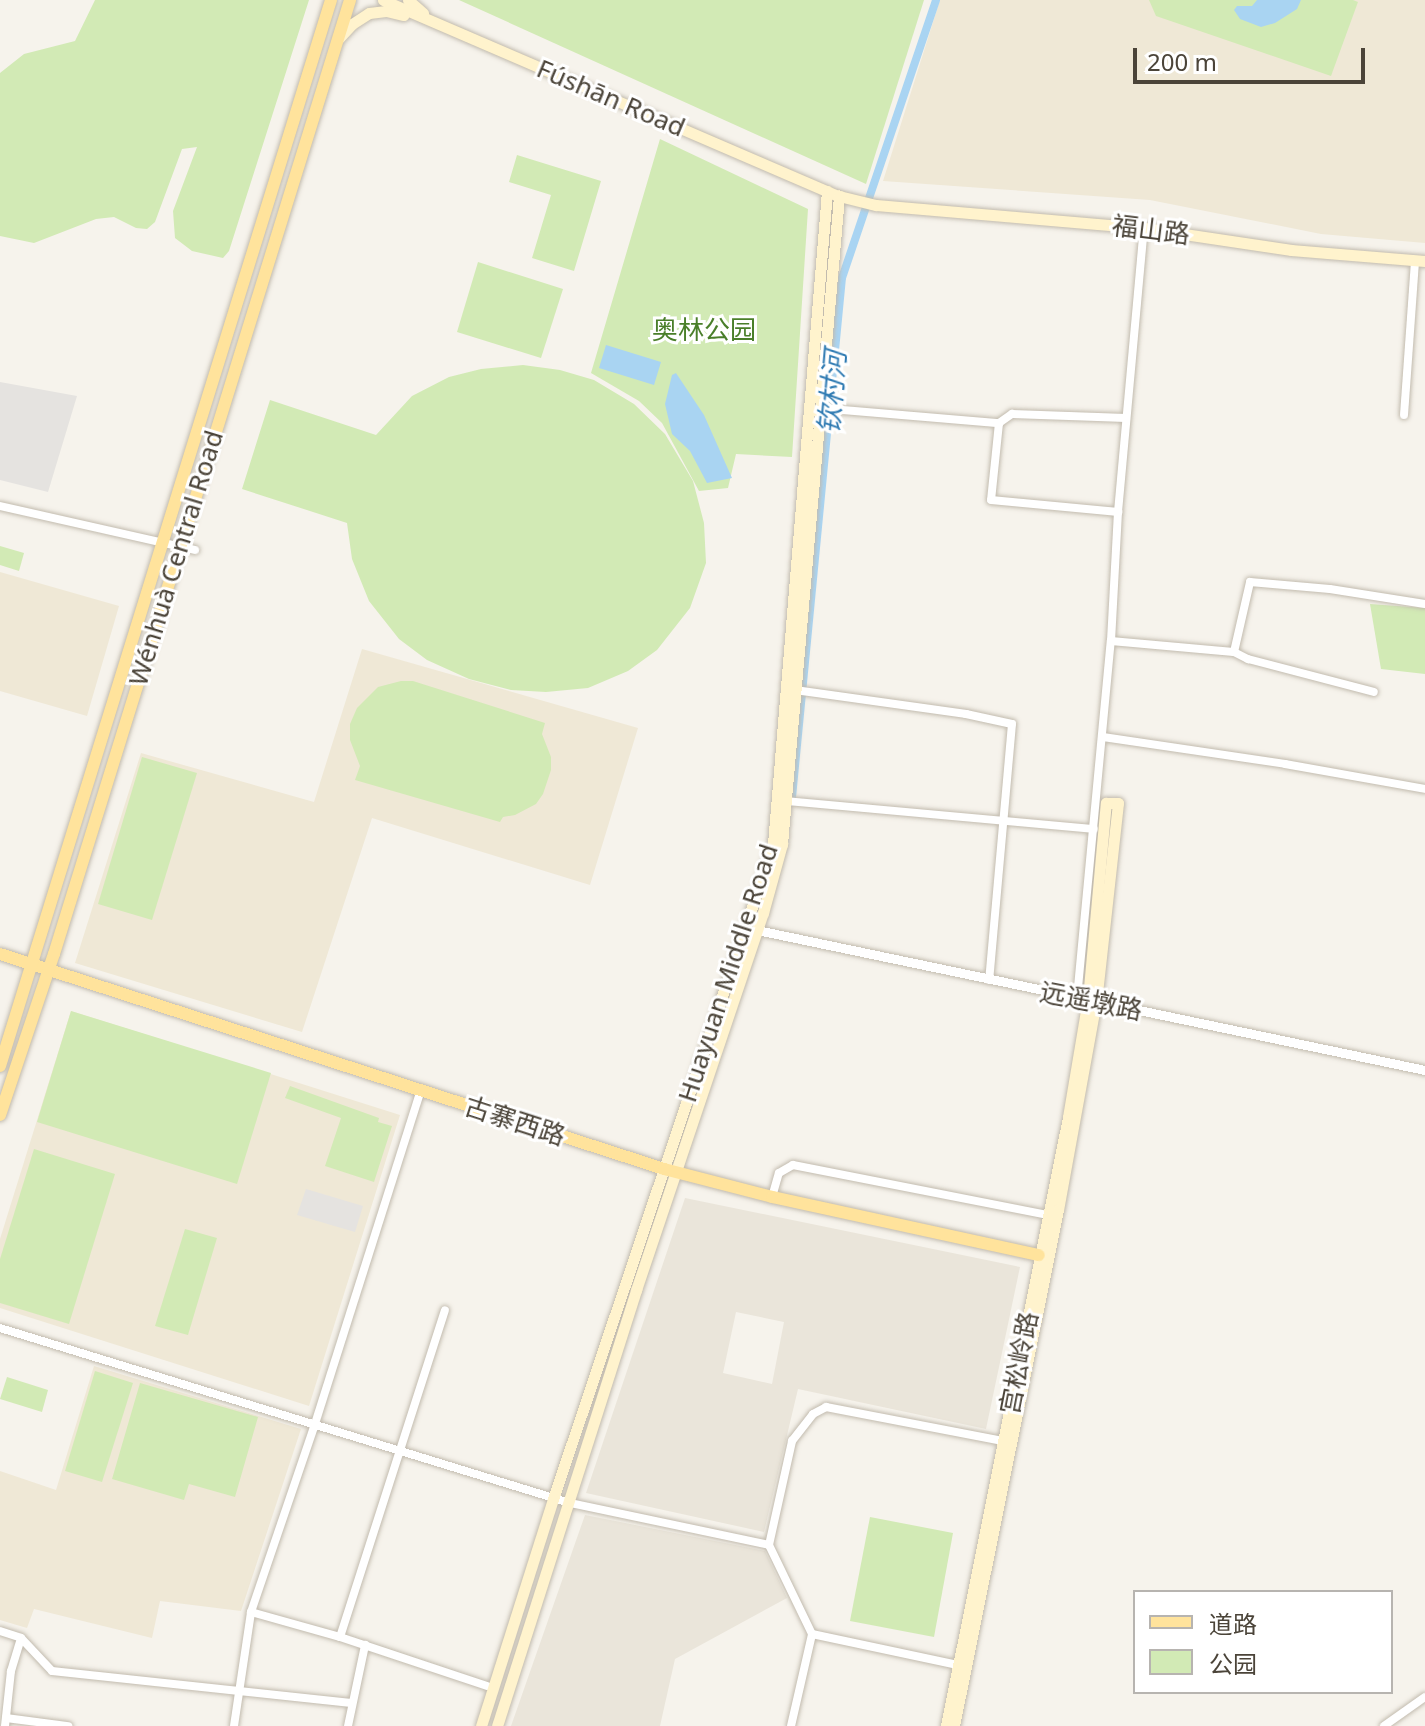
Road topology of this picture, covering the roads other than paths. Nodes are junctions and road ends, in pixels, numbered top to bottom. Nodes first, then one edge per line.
1 (324, 0) edge
2 (331, 0) edge
3 (350, 0) edge
4 (383, 0) edge
5 (408, 0) edge
6 (436, 23) junction
7 (323, 24) junction
8 (339, 38) junction
9 (827, 191) junction
10 (839, 196) junction
11 (861, 201) joint
12 (1144, 228) junction
13 (1420, 261) edge
14 (822, 408) junction
15 (1404, 415) dead end
16 (1126, 418) junction
17 (999, 423) junction
18 (0, 506) edge
19 (1118, 512) junction
20 (162, 541) junction
21 (179, 546) junction
22 (195, 550) dead end
23 (1425, 604) edge
24 (1111, 641) junction
25 (1234, 652) junction
26 (800, 691) junction
27 (1374, 692) dead end
28 (1103, 737) junction
29 (1425, 789) edge
30 (786, 801) junction
31 (1002, 822) junction
32 (1094, 829) junction
33 (757, 930) junction
34 (0, 954) edge
35 (33, 964) junction
36 (49, 969) junction
37 (989, 980) junction
38 (1087, 999) junction
39 (0, 1066) edge
40 (1425, 1070) edge
41 (421, 1090) junction
42 (0, 1115) edge
43 (670, 1170) junction
44 (772, 1197) junction
45 (1047, 1215) junction
46 (1039, 1255) junction
47 (445, 1310) dead end
48 (0, 1328) edge
49 (314, 1427) junction
50 (1003, 1441) junction
51 (399, 1454) junction
52 (553, 1499) junction
53 (570, 1503) junction
54 (769, 1545) junction
55 (251, 1612) junction
56 (0, 1631) edge
57 (812, 1634) junction
58 (340, 1637) junction
59 (21, 1638) junction
60 (365, 1645) junction
61 (958, 1665) junction
62 (487, 1686) dead end
63 (239, 1689) junction
64 (1425, 1697) edge
65 (351, 1703) junction
66 (5, 1722) edge
67 (68, 1726) edge
68 (234, 1726) edge
69 (348, 1726) edge
70 (481, 1726) edge
71 (497, 1726) edge
72 (791, 1726) edge
73 (946, 1726) edge
74 (954, 1726) edge
75 (1384, 1726) edge

1 - 7 main road
2 - 7 main road, Wénhuà Central Road
3 - 8 main road, Wénhuà Central Road
4 - 6 main road, Fúshān Road
5 - 6 main road
6 - 8 main road
6 - 9 main road, Fúshān Road
7 - 20 main road, Wénhuà Central Road
8 - 21 main road, Wénhuà Central Road
9 - 10 main road, Fúshān Road
9 - 43 main road, Huayuan Middle Road
10 - 11 main road, Fúshān Road
10 - 14 main road, Huayuan Middle Road
11 - 12 main road, 福山路
12 - 13 main road, 福山路
12 - 16 street
13 - 15 street
14 - 17 street
14 - 26 main road, Huayuan Middle Road
16 - 17 street
16 - 19 street
17 - 19 street
18 - 20 street
19 - 24 street
20 - 21 street
20 - 35 main road, Wénhuà Central Road
21 - 22 street
21 - 36 main road, Wénhuà Central Road
23 - 25 street
24 - 25 street
24 - 28 street
25 - 27 street
26 - 30 main road, Huayuan Middle Road
26 - 31 street
28 - 29 street
28 - 32 street
30 - 31 street
30 - 33 main road, Huayuan Middle Road
31 - 32 street
31 - 37 street
32 - 38 street
33 - 37 street, 远遥墩路
33 - 43 main road, Huayuan Middle Road
34 - 35 main road, 古寨西路
35 - 36 main road, 古寨西路
35 - 39 main road, Wénhuà Central Road
36 - 41 main road, 古寨西路
36 - 42 main road, Wénhuà Central Road
37 - 38 street, 远遥墩路
38 - 38 main road
38 - 40 street, 远遥墩路
38 - 45 main road, 宫松岭路
38 - 74 main road
41 - 43 main road, 古寨西路
41 - 49 street
43 - 44 main road, 古寨西路
43 - 52 main road, Huayuan Middle Road
43 - 53 main road, Huayuan Middle Road
44 - 45 street
44 - 46 main road, 古寨西路
45 - 46 main road, 宫松岭路
46 - 50 main road, 宫松岭路
47 - 51 street
48 - 49 street
49 - 51 street
49 - 55 street
50 - 54 street
50 - 61 main road, 宫松岭路
51 - 52 street
51 - 58 street
52 - 53 street
52 - 70 main road, Huayuan Middle Road
53 - 54 street
53 - 71 main road, Huayuan Middle Road
54 - 57 street
55 - 58 street
55 - 63 street
56 - 59 street
57 - 61 street
57 - 72 street
58 - 60 street
59 - 63 street
59 - 66 street
60 - 62 street
60 - 65 street
61 - 73 main road, 宫松岭路
63 - 65 street
63 - 68 street
64 - 75 street
65 - 69 street
66 - 67 street

